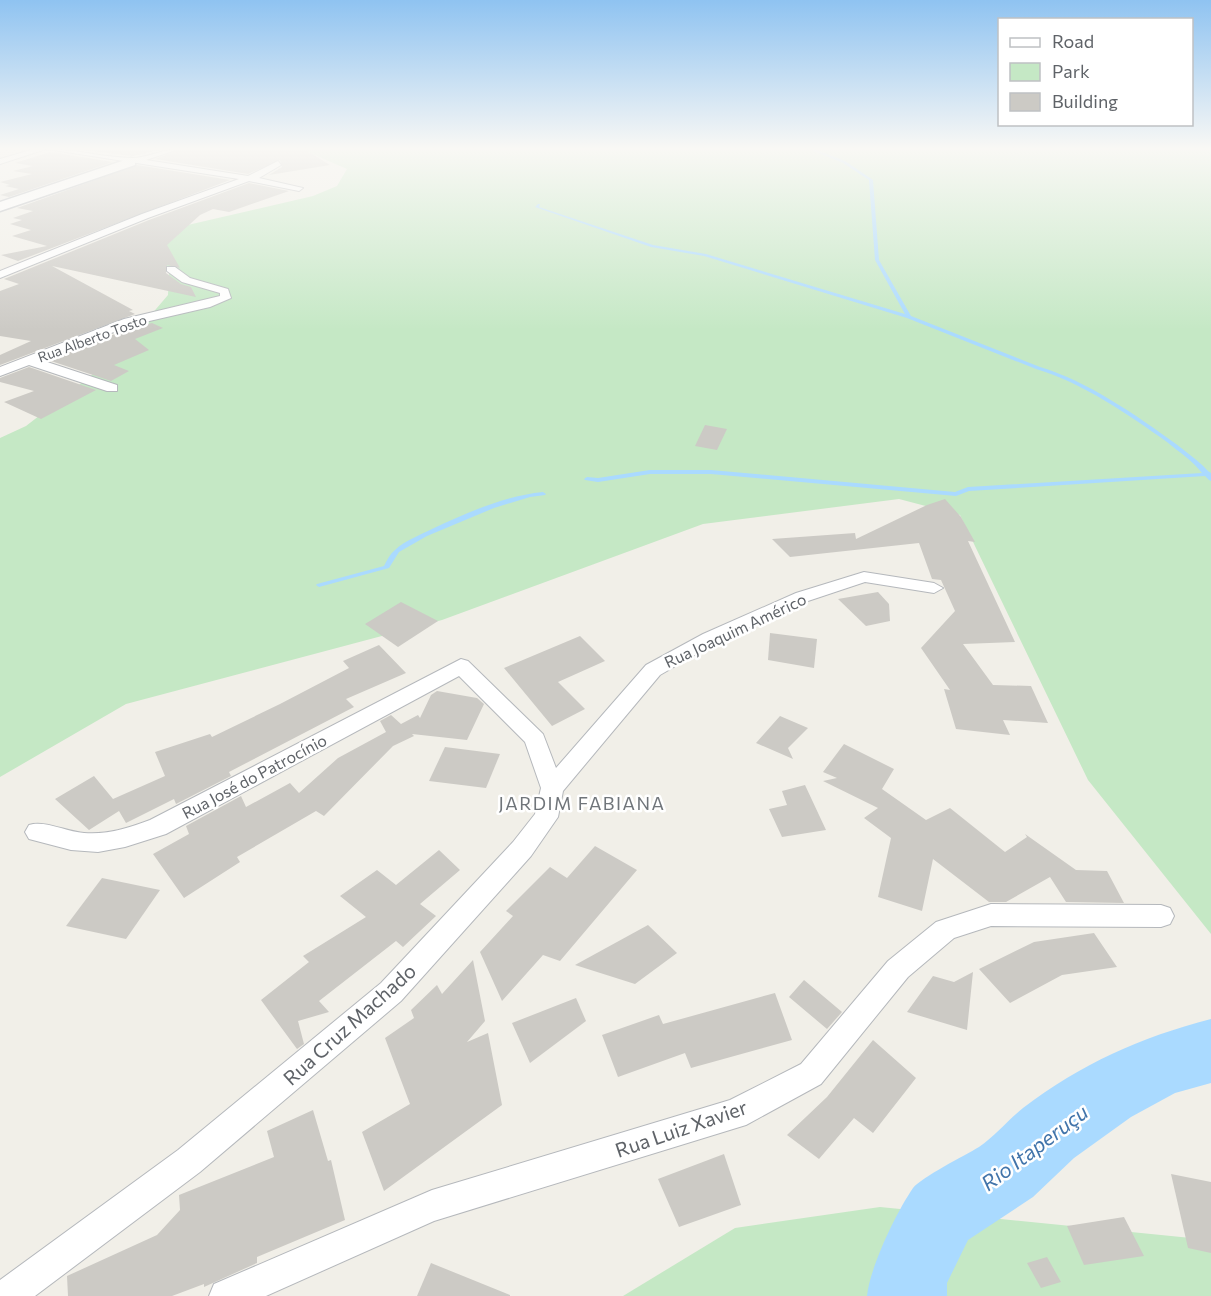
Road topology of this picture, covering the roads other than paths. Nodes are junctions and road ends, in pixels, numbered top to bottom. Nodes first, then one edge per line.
1 (163, 209) edge
2 (171, 269) dead end
3 (0, 275) edge
4 (30, 361) junction
5 (0, 372) edge
6 (112, 387) dead end
7 (934, 588) dead end
8 (552, 788) junction
9 (37, 832) dead end
10 (1161, 916) dead end
11 (7, 1296) edge
12 (226, 1296) edge

1 - 3 street
2 - 4 street, Rua Alberto Tosto
4 - 5 street, Rua Alberto Tosto
4 - 6 street
7 - 8 street, Rua Joaquim Américo
8 - 9 street, Rua José do Patrocínio
8 - 11 street, Rua Cruz Machado
10 - 12 street, Rua Luiz Xavier

